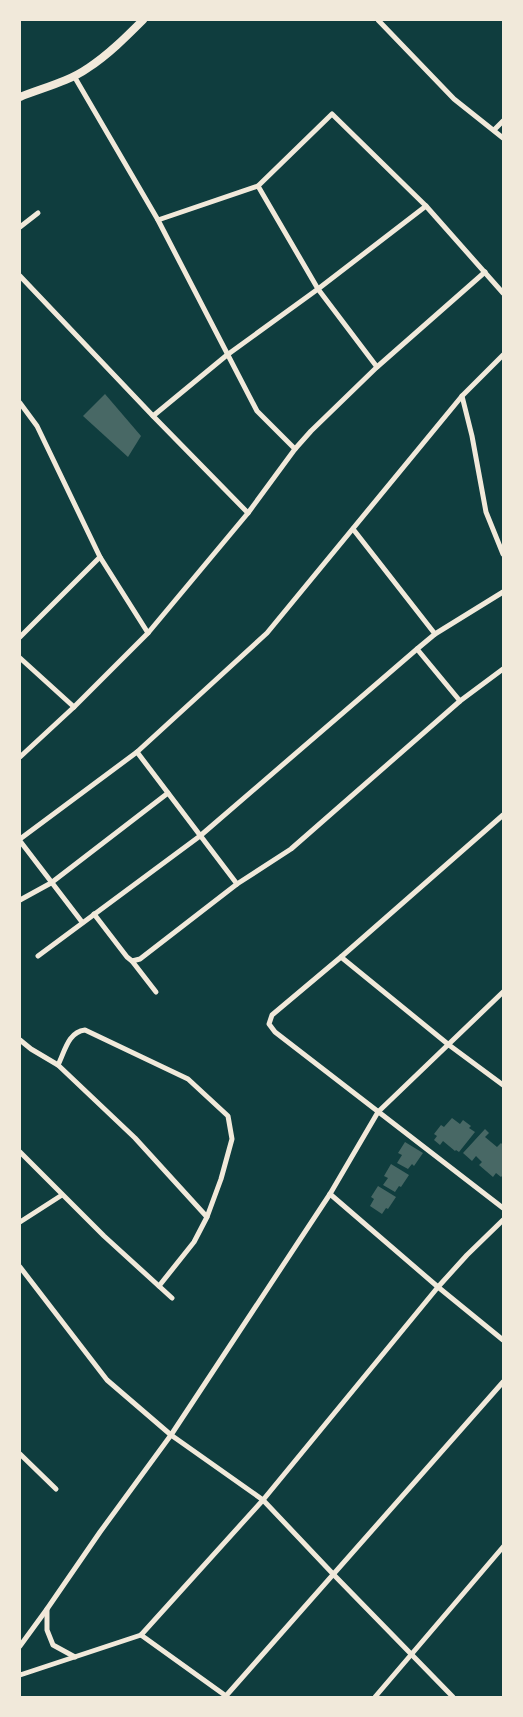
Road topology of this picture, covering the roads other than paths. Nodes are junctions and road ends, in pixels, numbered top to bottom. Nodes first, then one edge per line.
1 (142, 20) edge
2 (378, 20) edge
3 (74, 76) junction
4 (20, 97) edge
5 (503, 121) edge
6 (494, 130) junction
7 (503, 138) edge
8 (258, 186) junction
9 (426, 206) junction
10 (38, 213) dead end
11 (158, 220) junction
12 (20, 227) edge
13 (485, 272) junction
14 (20, 276) edge
15 (318, 289) junction
16 (503, 293) edge
17 (227, 355) junction
18 (503, 355) edge
19 (377, 367) junction
20 (462, 396) junction
21 (20, 402) edge
22 (153, 416) junction
23 (295, 448) junction
24 (248, 513) junction
25 (353, 529) junction
26 (503, 554) edge
27 (100, 557) junction
28 (503, 592) edge
29 (148, 633) junction
30 (435, 634) junction
31 (20, 637) edge
32 (417, 649) junction
33 (20, 658) edge
34 (503, 669) edge
35 (460, 701) junction
36 (74, 707) junction
37 (137, 752) junction
38 (20, 757) edge
39 (168, 793) junction
40 (503, 815) edge
41 (200, 836) junction
42 (20, 840) edge
43 (51, 882) junction
44 (237, 884) junction
45 (20, 900) edge
46 (94, 914) junction
47 (82, 922) junction
48 (38, 956) dead end
49 (341, 957) junction
50 (132, 961) junction
51 (156, 992) dead end
52 (503, 992) edge
53 (20, 1040) edge
54 (449, 1045) junction
55 (58, 1065) junction
56 (503, 1085) edge
57 (378, 1112) junction
58 (20, 1152) edge
59 (62, 1194) junction
60 (330, 1194) junction
61 (503, 1208) edge
62 (207, 1217) junction
63 (503, 1220) edge
64 (20, 1222) edge
65 (20, 1267) edge
66 (159, 1286) junction
67 (438, 1287) junction
68 (172, 1298) dead end
69 (503, 1340) edge
70 (503, 1382) edge
71 (171, 1435) junction
72 (20, 1454) edge
73 (56, 1489) dead end
74 (263, 1500) junction
75 (503, 1546) edge
76 (334, 1575) junction
77 (47, 1609) junction
78 (141, 1635) junction
79 (20, 1646) edge
80 (411, 1654) junction
81 (75, 1657) junction
82 (20, 1675) edge
83 (226, 1696) edge
84 (376, 1697) edge
85 (453, 1697) edge

1 - 3 street
2 - 6 street
3 - 4 street
3 - 11 street
5 - 6 street
6 - 7 street
8 - 9 street
8 - 11 street
8 - 15 street
9 - 13 street
9 - 15 street
10 - 12 street
11 - 17 street
13 - 16 street
13 - 19 street
14 - 22 street
15 - 17 street
15 - 19 street
17 - 22 street
17 - 23 street
18 - 20 street
19 - 23 street
20 - 25 street
20 - 26 street
21 - 27 street
22 - 24 street
23 - 24 street
24 - 29 street
25 - 30 street
25 - 37 street
27 - 29 street
27 - 31 street
28 - 30 street
29 - 36 street
30 - 32 street
32 - 35 street
32 - 41 street
33 - 36 street
34 - 35 street
35 - 44 street
36 - 38 street
37 - 39 street
37 - 42 street
39 - 41 street
39 - 43 street
40 - 49 street
41 - 44 street
41 - 46 street
42 - 43 street
43 - 45 street
43 - 47 street
44 - 50 street
46 - 47 street
46 - 50 street
47 - 48 street
49 - 54 street
49 - 57 street
50 - 51 street
52 - 54 street
53 - 55 street
54 - 56 street
54 - 57 street
55 - 62 street
55 - 62 street
57 - 60 street
57 - 61 street
58 - 59 street
59 - 64 street
59 - 66 street
60 - 67 street
60 - 71 street
62 - 66 street
63 - 67 street
65 - 71 street
66 - 68 street
67 - 69 street
67 - 74 street
70 - 76 street
71 - 74 street
71 - 77 street
72 - 73 street
74 - 76 street
74 - 78 street
75 - 80 street
76 - 80 street
76 - 83 street
77 - 79 street
77 - 81 street
78 - 81 street
78 - 83 street
80 - 84 street
80 - 85 street
81 - 82 street

